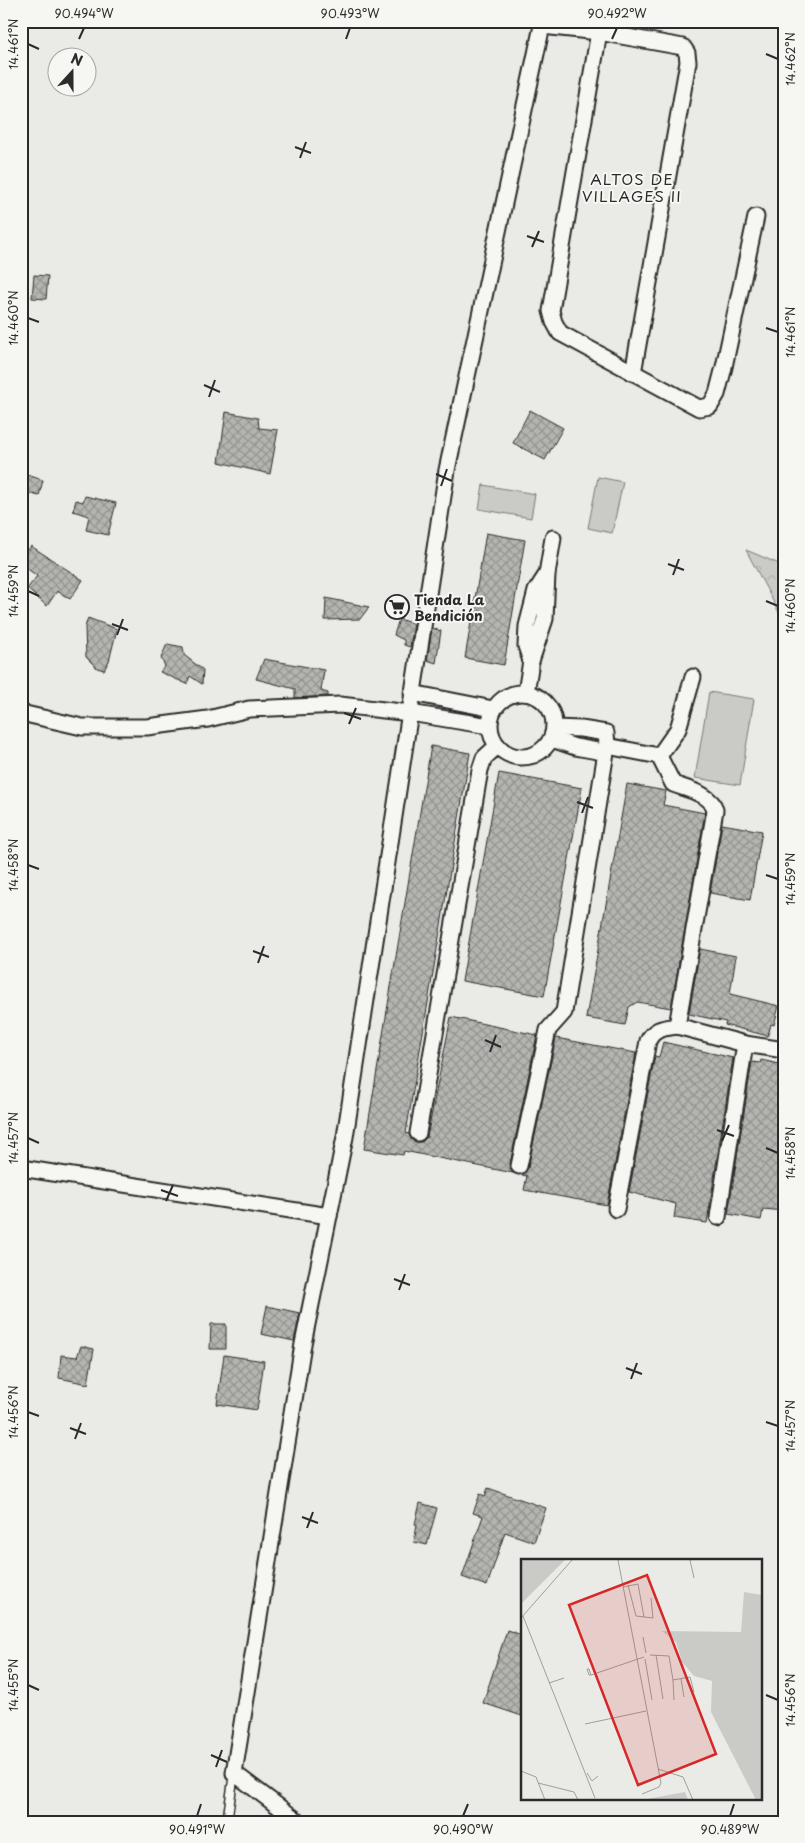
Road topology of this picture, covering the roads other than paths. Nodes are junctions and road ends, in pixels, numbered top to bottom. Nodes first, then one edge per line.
1 (542, 23) edge
2 (599, 32) junction
3 (756, 217) dead end
4 (633, 373) junction
5 (553, 538) dead end
6 (693, 677) dead end
7 (412, 693) junction
8 (526, 693) junction
9 (493, 709) junction
10 (21, 713) edge
11 (410, 713) junction
12 (489, 726) junction
13 (553, 734) junction
14 (497, 746) junction
15 (607, 746) junction
16 (660, 756) junction
17 (677, 1026) junction
18 (745, 1044) junction
19 (784, 1050) edge
20 (418, 1133) dead end
21 (519, 1166) dead end
22 (21, 1168) edge
23 (616, 1209) dead end
24 (329, 1216) junction
25 (718, 1217) dead end
26 (234, 1773) junction
27 (227, 1822) edge
28 (299, 1822) edge

1 - 2 street
1 - 7 street
2 - 4 street
2 - 4 street
3 - 4 street
5 - 8 street
6 - 16 street
7 - 9 street
7 - 11 street
8 - 9 street
8 - 13 street
9 - 12 street
10 - 11 street
11 - 12 street
11 - 24 street
12 - 14 street
13 - 14 street
13 - 15 street
14 - 20 street
15 - 16 street
15 - 21 street
16 - 17 street
17 - 18 street
17 - 23 street
18 - 19 street
18 - 25 street
22 - 24 street
24 - 26 street
26 - 27 lane
26 - 28 street

